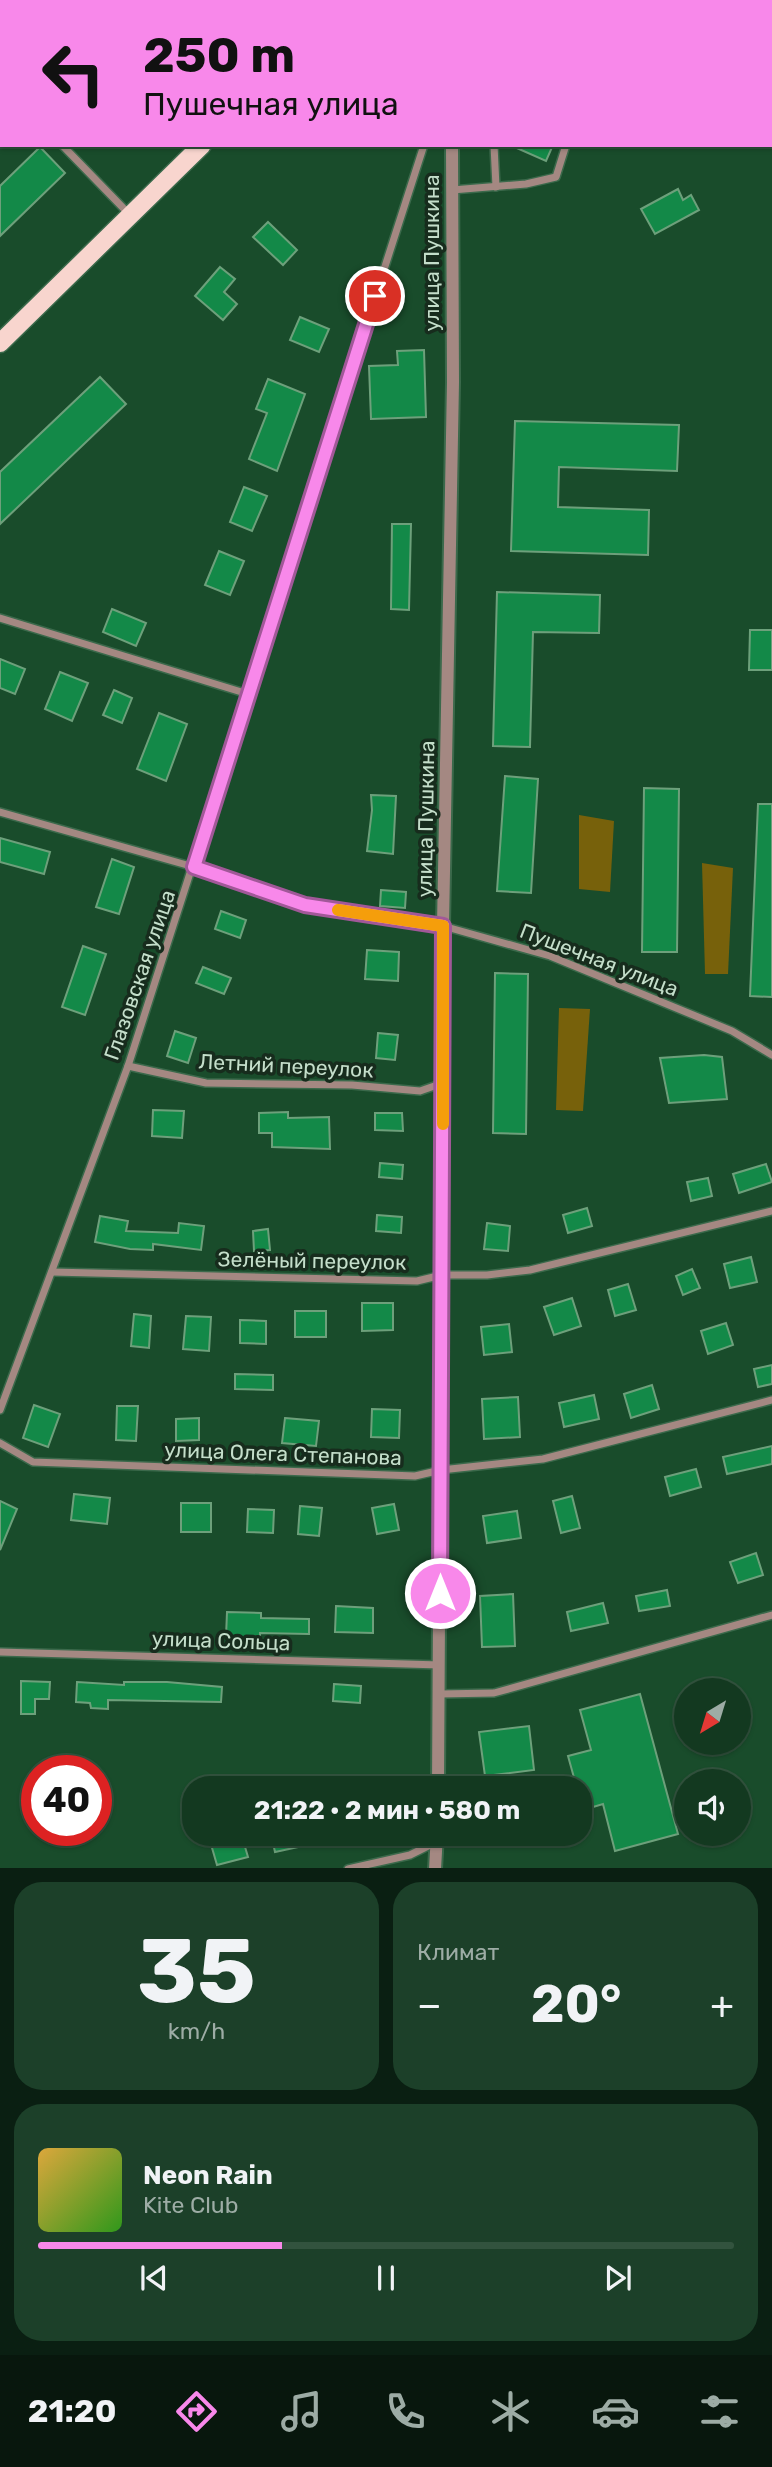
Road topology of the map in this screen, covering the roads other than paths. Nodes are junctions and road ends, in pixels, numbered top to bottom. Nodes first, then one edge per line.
1 (64, 147) edge
2 (200, 147) edge
3 (423, 147) edge
4 (452, 147) edge
5 (494, 147) edge
6 (565, 147) edge
7 (496, 187) junction
8 (452, 190) junction
9 (131, 215) junction
10 (0, 342) edge
11 (0, 618) edge
12 (248, 694) junction
13 (0, 813) edge
14 (194, 867) junction
15 (443, 926) junction
16 (772, 1055) edge
17 (128, 1066) junction
18 (443, 1083) junction
19 (772, 1211) edge
20 (52, 1272) junction
21 (442, 1275) junction
22 (772, 1400) edge
23 (0, 1409) edge
24 (0, 1443) edge
25 (440, 1470) junction
26 (772, 1615) edge
27 (0, 1652) edge
28 (440, 1665) junction
29 (440, 1694) junction
30 (438, 1776) edge
31 (424, 1846) edge
32 (436, 1846) edge
33 (348, 1868) edge
34 (435, 1868) edge

1 - 9 street
2 - 9 main road
3 - 12 street, Глазовская улица
4 - 8 street, улица Пушкина
5 - 7 street
6 - 7 street
7 - 8 street
8 - 15 street, улица Пушкина
9 - 10 main road
11 - 12 street
12 - 14 street, Глазовская улица
13 - 14 street, Пушечная улица
14 - 15 street, Пушечная улица
14 - 17 street, Глазовская улица
15 - 16 street, Пушечная улица
15 - 18 street, улица Пушкина
17 - 18 street, Летний переулок
17 - 20 street, Глазовская улица
18 - 21 street, улица Пушкина
19 - 21 street, Зелёный переулок
20 - 21 street, Зелёный переулок
20 - 23 street, Глазовская улица
21 - 25 street, улица Пушкина
22 - 25 street, улица Олега Степанова
24 - 25 street, улица Олега Степанова
25 - 28 street, улица Пушкина
26 - 29 street
27 - 28 street, улица Сольца
28 - 29 street, улица Пушкина
29 - 30 street, улица Пушкина
31 - 33 street
32 - 34 street

